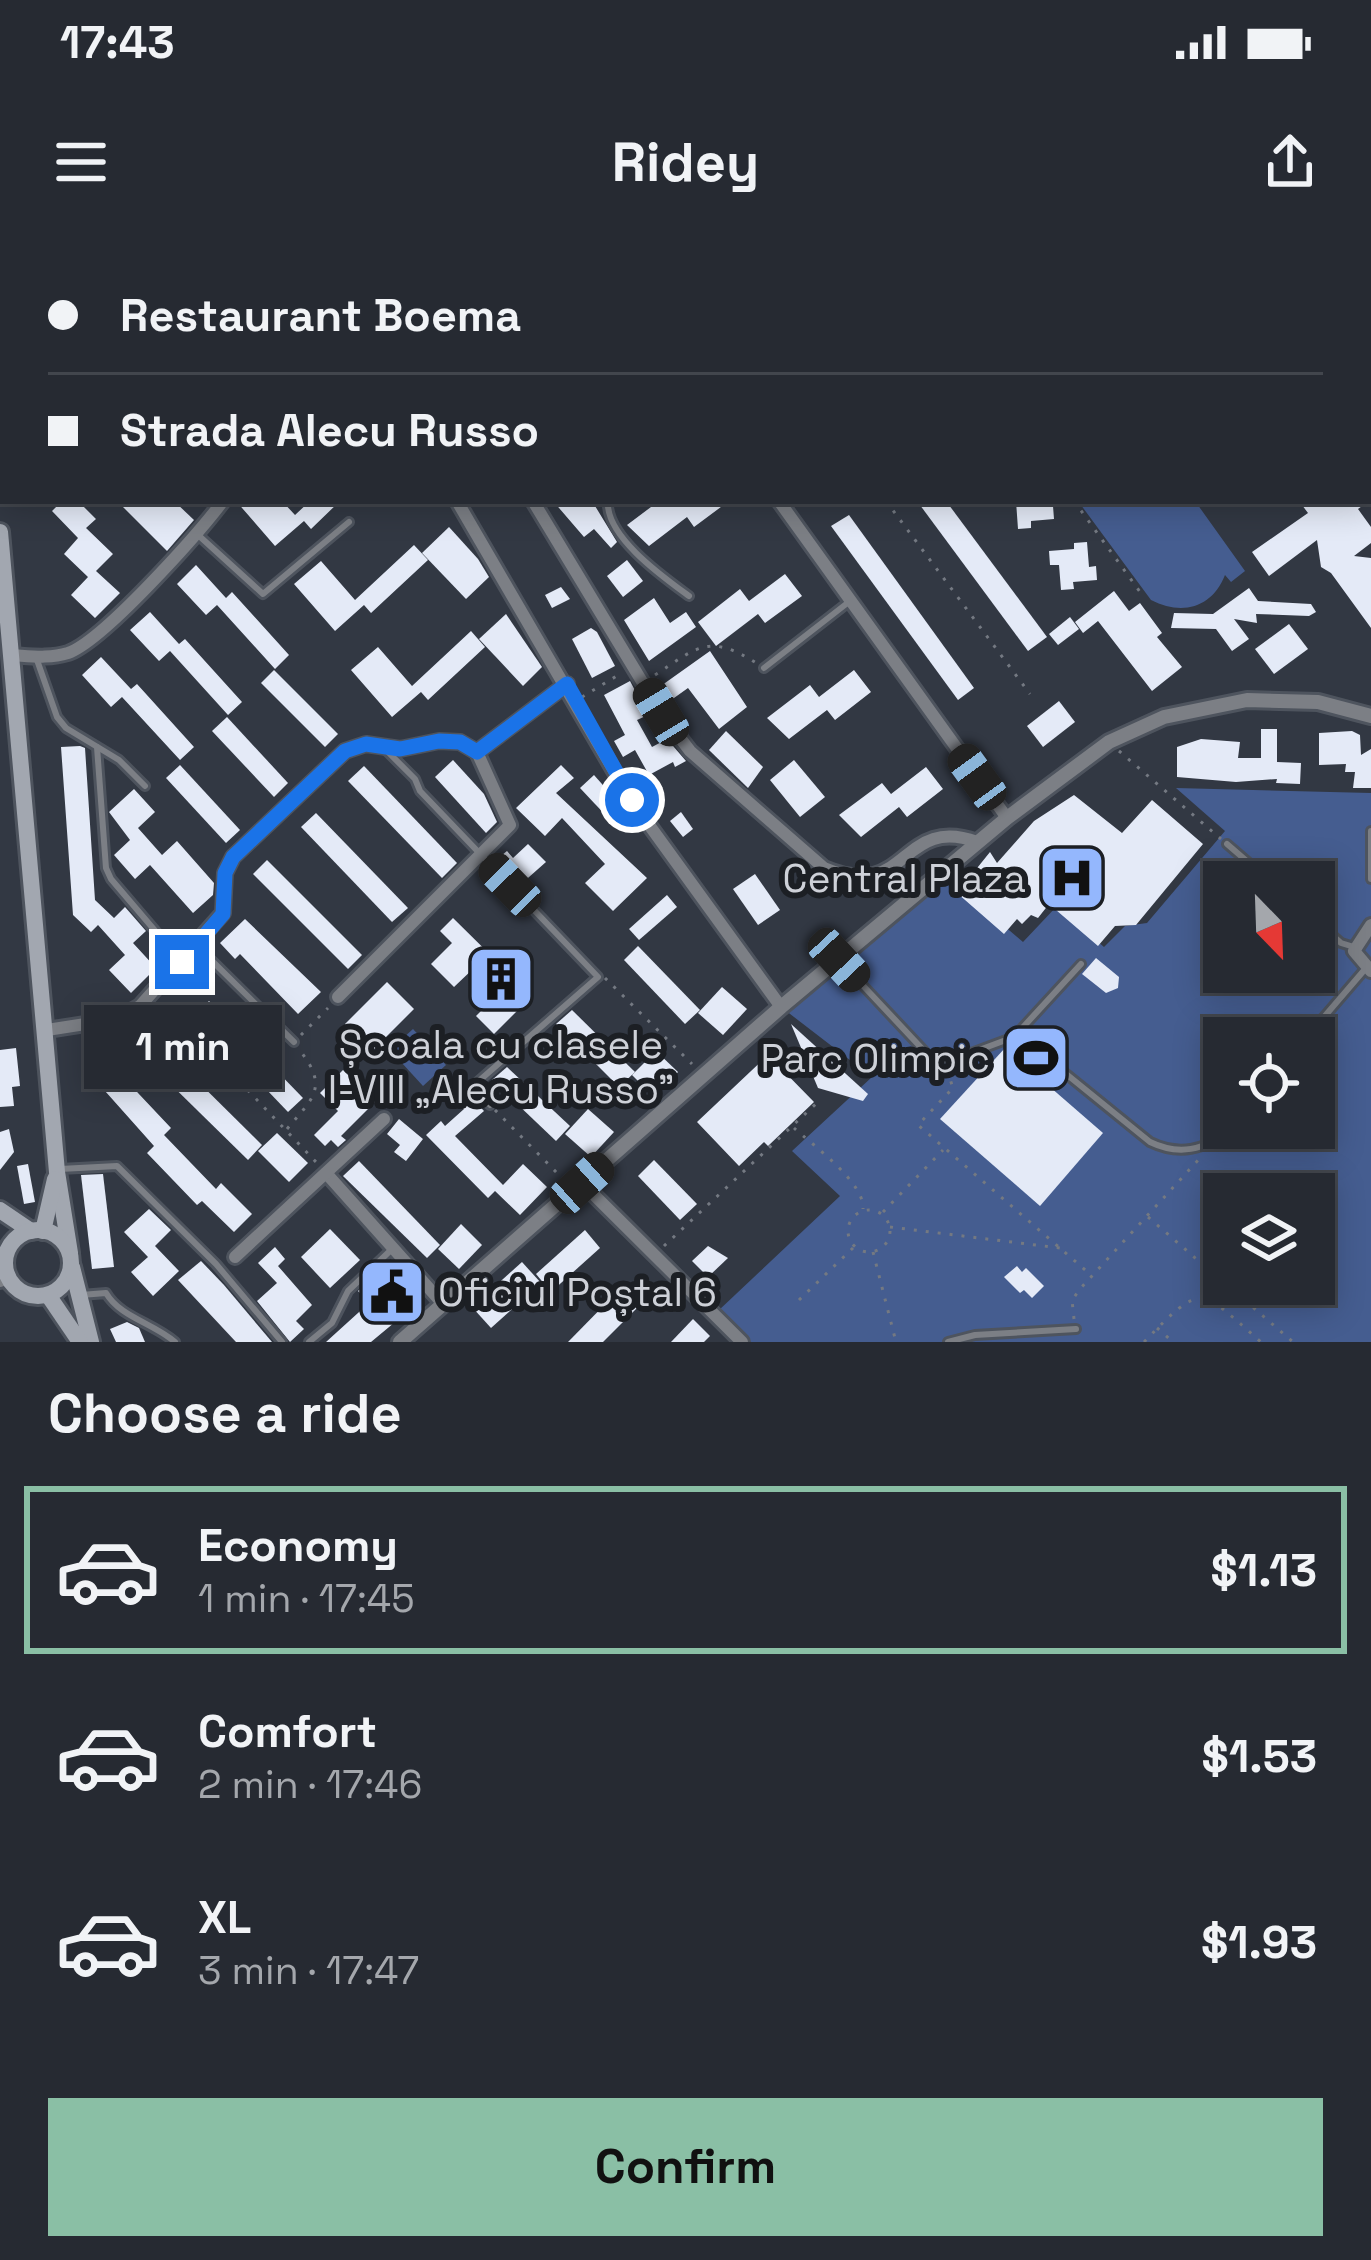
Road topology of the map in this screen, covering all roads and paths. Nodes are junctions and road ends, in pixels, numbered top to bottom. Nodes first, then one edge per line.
1 (221, 504) edge
2 (459, 504) edge
3 (535, 504) edge
4 (608, 504) edge
5 (781, 504) edge
6 (888, 504) edge
7 (1076, 504) edge
8 (349, 522) dead end
9 (0, 532) edge
10 (196, 534) junction
11 (689, 596) dead end
12 (1143, 596) dead end
13 (850, 602) junction
14 (11, 655) junction
15 (36, 656) junction
16 (633, 666) junction
17 (764, 668) joint
18 (643, 683) junction
19 (567, 684) junction
20 (1030, 694) dead end
21 (576, 700) junction
22 (1371, 716) edge
23 (1109, 742) junction
24 (381, 746) junction
25 (97, 747) junction
26 (477, 752) junction
27 (145, 786) dead end
28 (1007, 818) junction
29 (1371, 831) edge
30 (977, 842) junction
31 (1227, 844) joint
32 (481, 855) junction
33 (1247, 861) edge
34 (1371, 879) edge
35 (1371, 925) edge
36 (1335, 938) edge
37 (197, 946) junction
38 (1354, 947) junction
39 (839, 960) junction
40 (182, 962) junction
41 (1081, 964) dead end
42 (1369, 970) edge
43 (598, 977) junction
44 (338, 997) joint
45 (781, 1007) junction
46 (1325, 1017) edge
47 (47, 1030) junction
48 (1014, 1037) junction
49 (198, 1038) dead end
50 (294, 1042) junction
51 (944, 1059) junction
52 (703, 1075) junction
53 (820, 1100) dead end
54 (490, 1105) joint
55 (384, 1119) dead end
56 (792, 1126) junction
57 (286, 1130) junction
58 (1203, 1142) edge
59 (944, 1148) junction
60 (1208, 1149) edge
61 (57, 1171) junction
62 (326, 1173) junction
63 (578, 1186) junction
64 (0, 1210) edge
65 (862, 1211) junction
66 (881, 1214) junction
67 (1146, 1215) junction
68 (0, 1224) edge
69 (890, 1226) junction
70 (37, 1231) junction
71 (10, 1246) junction
72 (855, 1246) junction
73 (393, 1248) junction
74 (1061, 1249) junction
75 (872, 1252) junction
76 (652, 1256) junction
77 (236, 1257) dead end
78 (70, 1259) junction
79 (1203, 1264) edge
80 (1091, 1275) junction
81 (4, 1278) edge
82 (48, 1295) junction
83 (78, 1295) junction
84 (799, 1300) dead end
85 (443, 1304) junction
86 (1250, 1305) edge
87 (1157, 1328) junction
88 (1076, 1329) joint
89 (406, 1340) edge
90 (80, 1342) edge
91 (91, 1342) edge
92 (175, 1342) edge
93 (282, 1342) edge
94 (310, 1342) edge
95 (742, 1342) edge
96 (896, 1342) edge
97 (948, 1342) edge
98 (1144, 1342) edge
99 (1173, 1342) edge
100 (1261, 1342) edge
101 (1293, 1342) edge

1 - 10 street
2 - 19 street
3 - 16 street
4 - 11 lane
5 - 13 street
6 - 20 path
7 - 12 path
8 - 10 lane
9 - 14 main road
10 - 15 street
13 - 17 lane
13 - 28 street
14 - 15 street
14 - 47 main road
15 - 25 lane
16 - 18 street
16 - 21 path
17 - 18 path
18 - 30 street
19 - 21 street
19 - 26 street
21 - 45 street
22 - 23 street
23 - 28 street
23 - 31 path
24 - 26 street
24 - 32 lane
24 - 37 street
25 - 27 lane
25 - 40 lane
26 - 32 street
28 - 30 street
29 - 34 lane
30 - 39 street
31 - 33 lane
32 - 43 lane
32 - 44 street
35 - 38 street
36 - 38 lane
37 - 40 street
37 - 50 lane
38 - 42 street
39 - 45 street
39 - 51 lane
40 - 47 street
41 - 48 lane
42 - 46 lane
43 - 52 path
43 - 54 lane
44 - 50 path
45 - 52 street
47 - 61 main road
48 - 51 lane
48 - 58 lane
49 - 57 path
50 - 57 path
51 - 59 path
52 - 63 street
53 - 56 path
54 - 63 path
55 - 62 street
56 - 65 path
56 - 76 path
57 - 62 path
59 - 66 path
59 - 74 path
60 - 67 path
61 - 70 main road
61 - 78 main road
61 - 93 lane
62 - 73 street
62 - 77 street
63 - 76 street
63 - 85 street
64 - 70 main road
65 - 66 path
65 - 72 path
66 - 69 path
67 - 79 path
67 - 80 path
68 - 71 main road
69 - 74 path
69 - 75 path
70 - 71 main road
70 - 78 main road
71 - 81 main road
72 - 75 path
72 - 84 path
73 - 85 street
73 - 94 lane
74 - 80 path
75 - 96 path
76 - 95 street
78 - 82 main road
78 - 83 main road
80 - 88 path
81 - 82 main road
82 - 90 main road
83 - 91 main road
83 - 92 lane
85 - 89 street
86 - 101 path
87 - 98 path
87 - 99 path
87 - 100 path
88 - 97 lane

